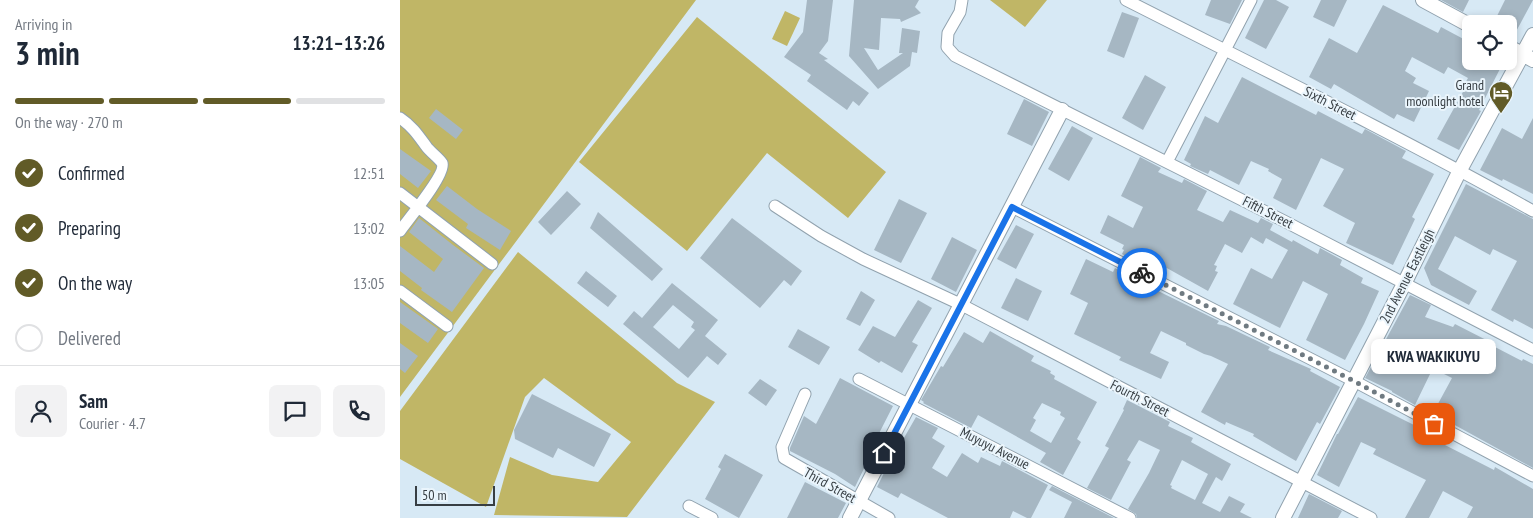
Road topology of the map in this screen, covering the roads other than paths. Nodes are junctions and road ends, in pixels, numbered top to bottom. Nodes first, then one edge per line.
1 (962, 0) edge
2 (1126, 0) edge
3 (1251, 0) edge
4 (1423, 0) edge
5 (1462, 21) edge
6 (1533, 35) edge
7 (1225, 50) junction
8 (1528, 57) edge
9 (1062, 110) junction
10 (400, 118) edge
11 (1167, 162) junction
12 (1460, 170) junction
13 (400, 194) edge
14 (776, 206) dead end
15 (418, 207) junction
16 (1012, 207) junction
17 (1533, 211) edge
18 (400, 231) edge
19 (492, 264) dead end
20 (1405, 282) junction
21 (400, 291) edge
22 (960, 304) junction
23 (447, 326) dead end
24 (1533, 350) edge
25 (860, 379) dead end
26 (1354, 381) junction
27 (805, 394) dead end
28 (910, 404) junction
29 (1533, 476) edge
30 (1302, 482) junction
31 (859, 502) junction
32 (689, 506) dead end
33 (712, 518) edge
34 (850, 518) edge
35 (889, 518) edge
36 (1130, 518) edge
37 (1283, 518) edge
38 (1371, 518) edge

1 - 9 street, Fifth Street
2 - 7 street, Sixth Street
3 - 7 street
4 - 5 street
6 - 8 street, 2nd Avenue Eastleigh
7 - 11 street
7 - 12 street, Sixth Street
8 - 12 street, 2nd Avenue Eastleigh
9 - 11 street, Fifth Street
9 - 16 street
10 - 15 street
11 - 20 street, Fifth Street
12 - 17 street, Sixth Street
12 - 20 street, 2nd Avenue Eastleigh
13 - 15 street
14 - 22 street, Fourth Street
15 - 18 street
15 - 19 street
16 - 22 street
16 - 26 street
20 - 24 street, Fifth Street
20 - 26 street, 2nd Avenue Eastleigh
21 - 23 street
22 - 28 street
22 - 30 street, Fourth Street
25 - 28 street, Muyuyu Avenue
26 - 29 street
26 - 30 street, 2nd Avenue Eastleigh
27 - 31 street, Third Street
28 - 31 street
28 - 36 street, Muyuyu Avenue
30 - 37 street, 2nd Avenue Eastleigh
30 - 38 street, Fourth Street
31 - 34 street
31 - 35 street, Third Street
32 - 33 street

